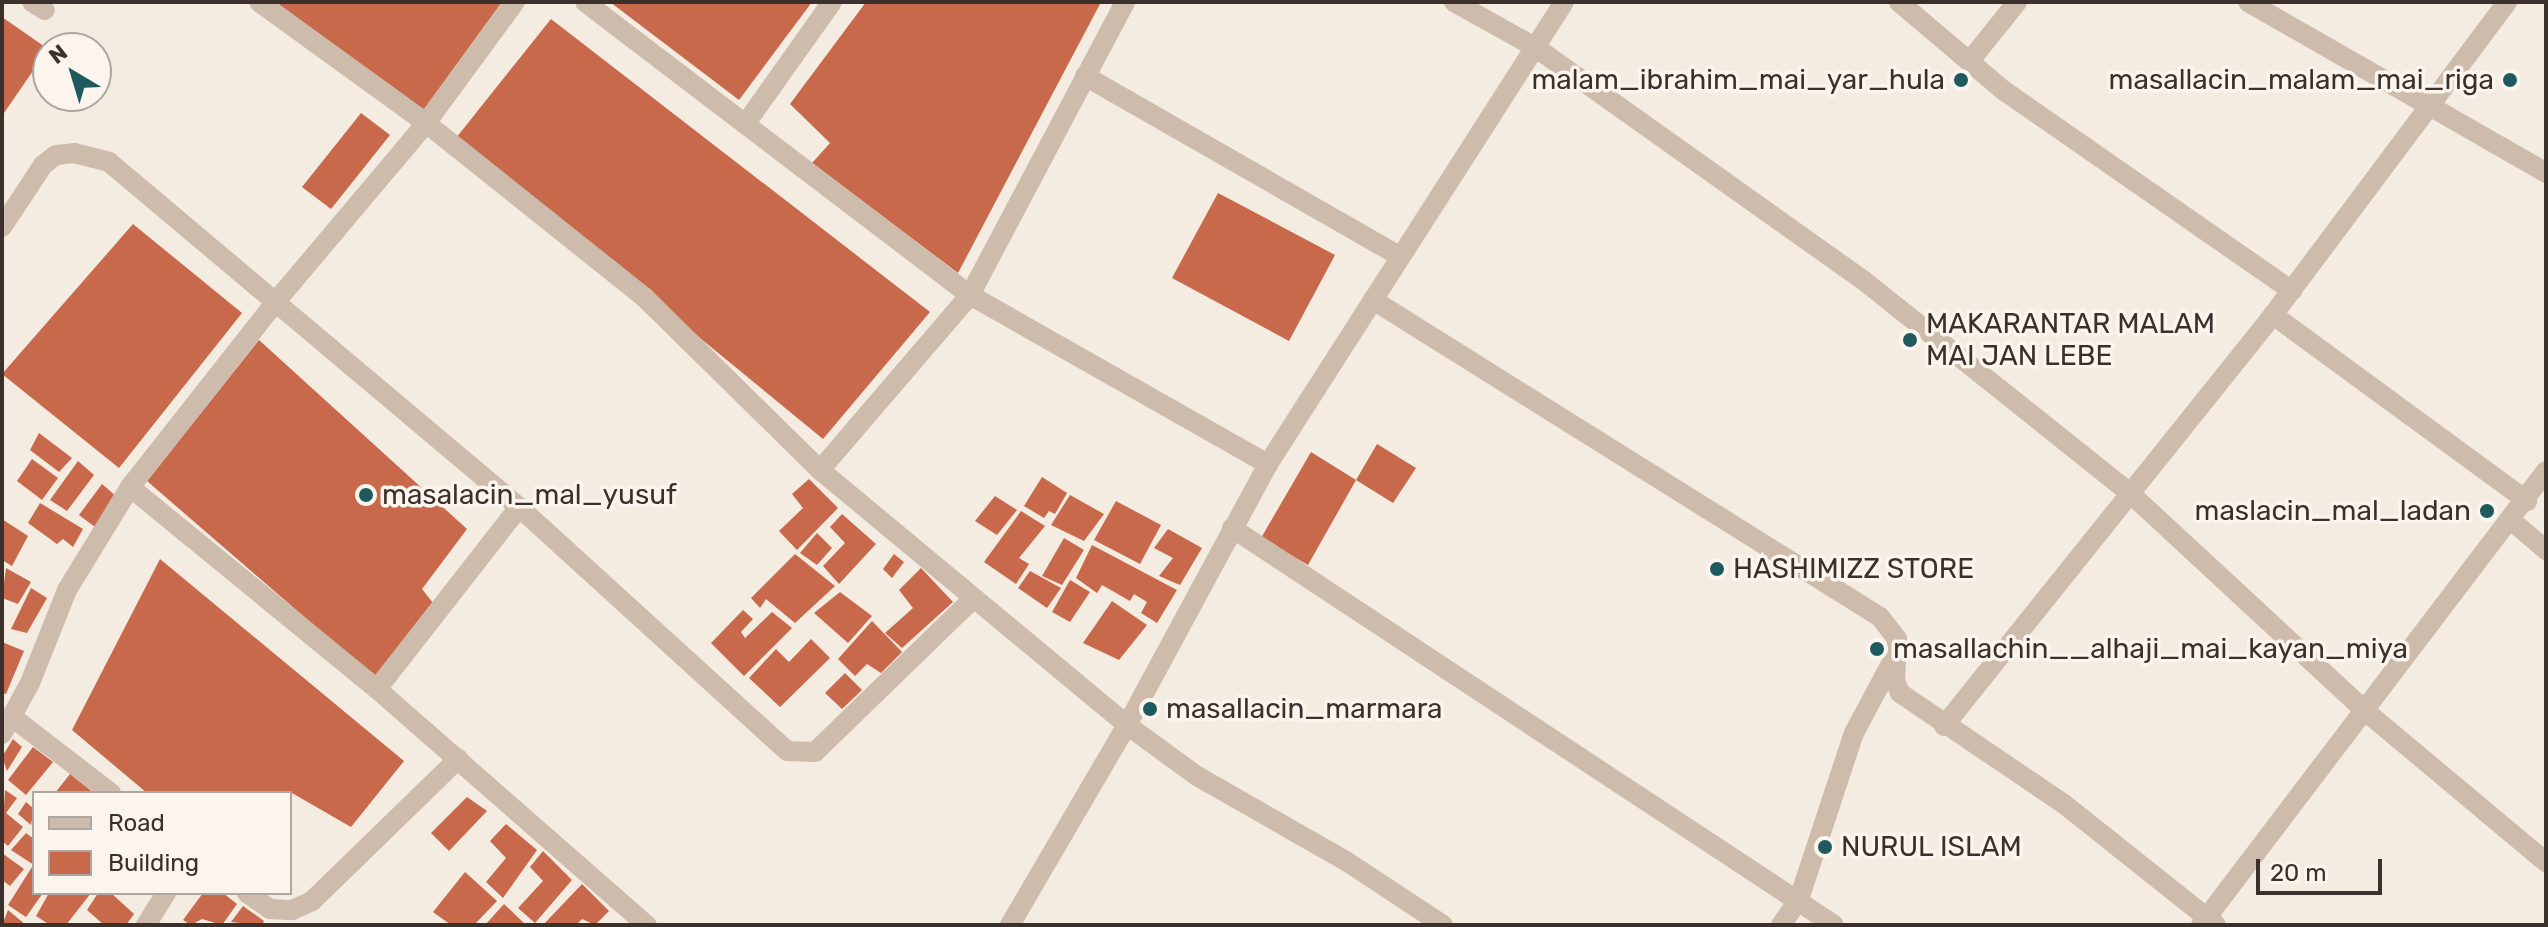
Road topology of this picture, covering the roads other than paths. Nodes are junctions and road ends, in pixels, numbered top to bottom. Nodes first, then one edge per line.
1 (259, 2) edge
2 (515, 2) edge
3 (585, 2) edge
4 (832, 2) edge
5 (1125, 2) edge
6 (1454, 2) edge
7 (1564, 2) edge
8 (1899, 2) edge
9 (2017, 2) edge
10 (2248, 2) edge
11 (2507, 2) edge
12 (1535, 47) junction
13 (1969, 62) junction
14 (1085, 76) junction
15 (2429, 107) junction
16 (426, 123) junction
17 (746, 123) junction
18 (2546, 173) edge
19 (2, 227) edge
20 (1398, 255) junction
21 (2292, 291) junction
22 (970, 295) junction
23 (278, 299) junction
24 (1373, 300) junction
25 (2273, 315) junction
26 (1268, 464) junction
27 (820, 470) junction
28 (2546, 471) edge
29 (130, 487) junction
30 (2132, 495) junction
31 (2527, 501) junction
32 (519, 507) junction
33 (2512, 521) junction
34 (1232, 528) junction
35 (2546, 550) edge
36 (973, 599) junction
37 (1897, 654) junction
38 (377, 689) junction
39 (2364, 710) junction
40 (1127, 725) junction
41 (7, 726) edge
42 (1944, 726) junction
43 (458, 759) junction
44 (108, 791) edge
45 (2546, 862) edge
46 (165, 895) edge
47 (250, 895) edge
48 (1799, 899) junction
49 (2208, 922) edge
50 (1016, 923) edge
51 (146, 925) edge
52 (647, 925) edge
53 (1443, 925) edge
54 (1781, 925) edge
55 (1834, 925) edge

1 - 16 street
2 - 16 street
3 - 17 street
4 - 17 street
5 - 14 street
6 - 12 street
7 - 12 street
8 - 13 street
9 - 13 street
10 - 15 street
11 - 15 street
12 - 20 street
12 - 30 street
13 - 21 street
14 - 20 street
14 - 22 street
15 - 18 street
15 - 21 street
16 - 23 street
16 - 27 street
17 - 22 street
19 - 23 street
20 - 24 street
21 - 25 street
22 - 26 street
22 - 27 street
23 - 29 street
23 - 32 street
24 - 26 street
24 - 37 street
25 - 30 street
25 - 31 street
26 - 34 street
27 - 36 street
28 - 31 street
29 - 38 street
29 - 41 street
30 - 39 street
30 - 42 street
31 - 33 street
32 - 36 street
32 - 38 street
33 - 35 street
33 - 39 street
34 - 40 street
34 - 48 street
36 - 40 street
37 - 42 street
37 - 48 street
38 - 43 street
39 - 45 street
39 - 49 street
40 - 50 street
40 - 53 street
41 - 44 street
42 - 49 street
43 - 47 street
43 - 52 street
46 - 51 street
48 - 54 street
48 - 55 street

